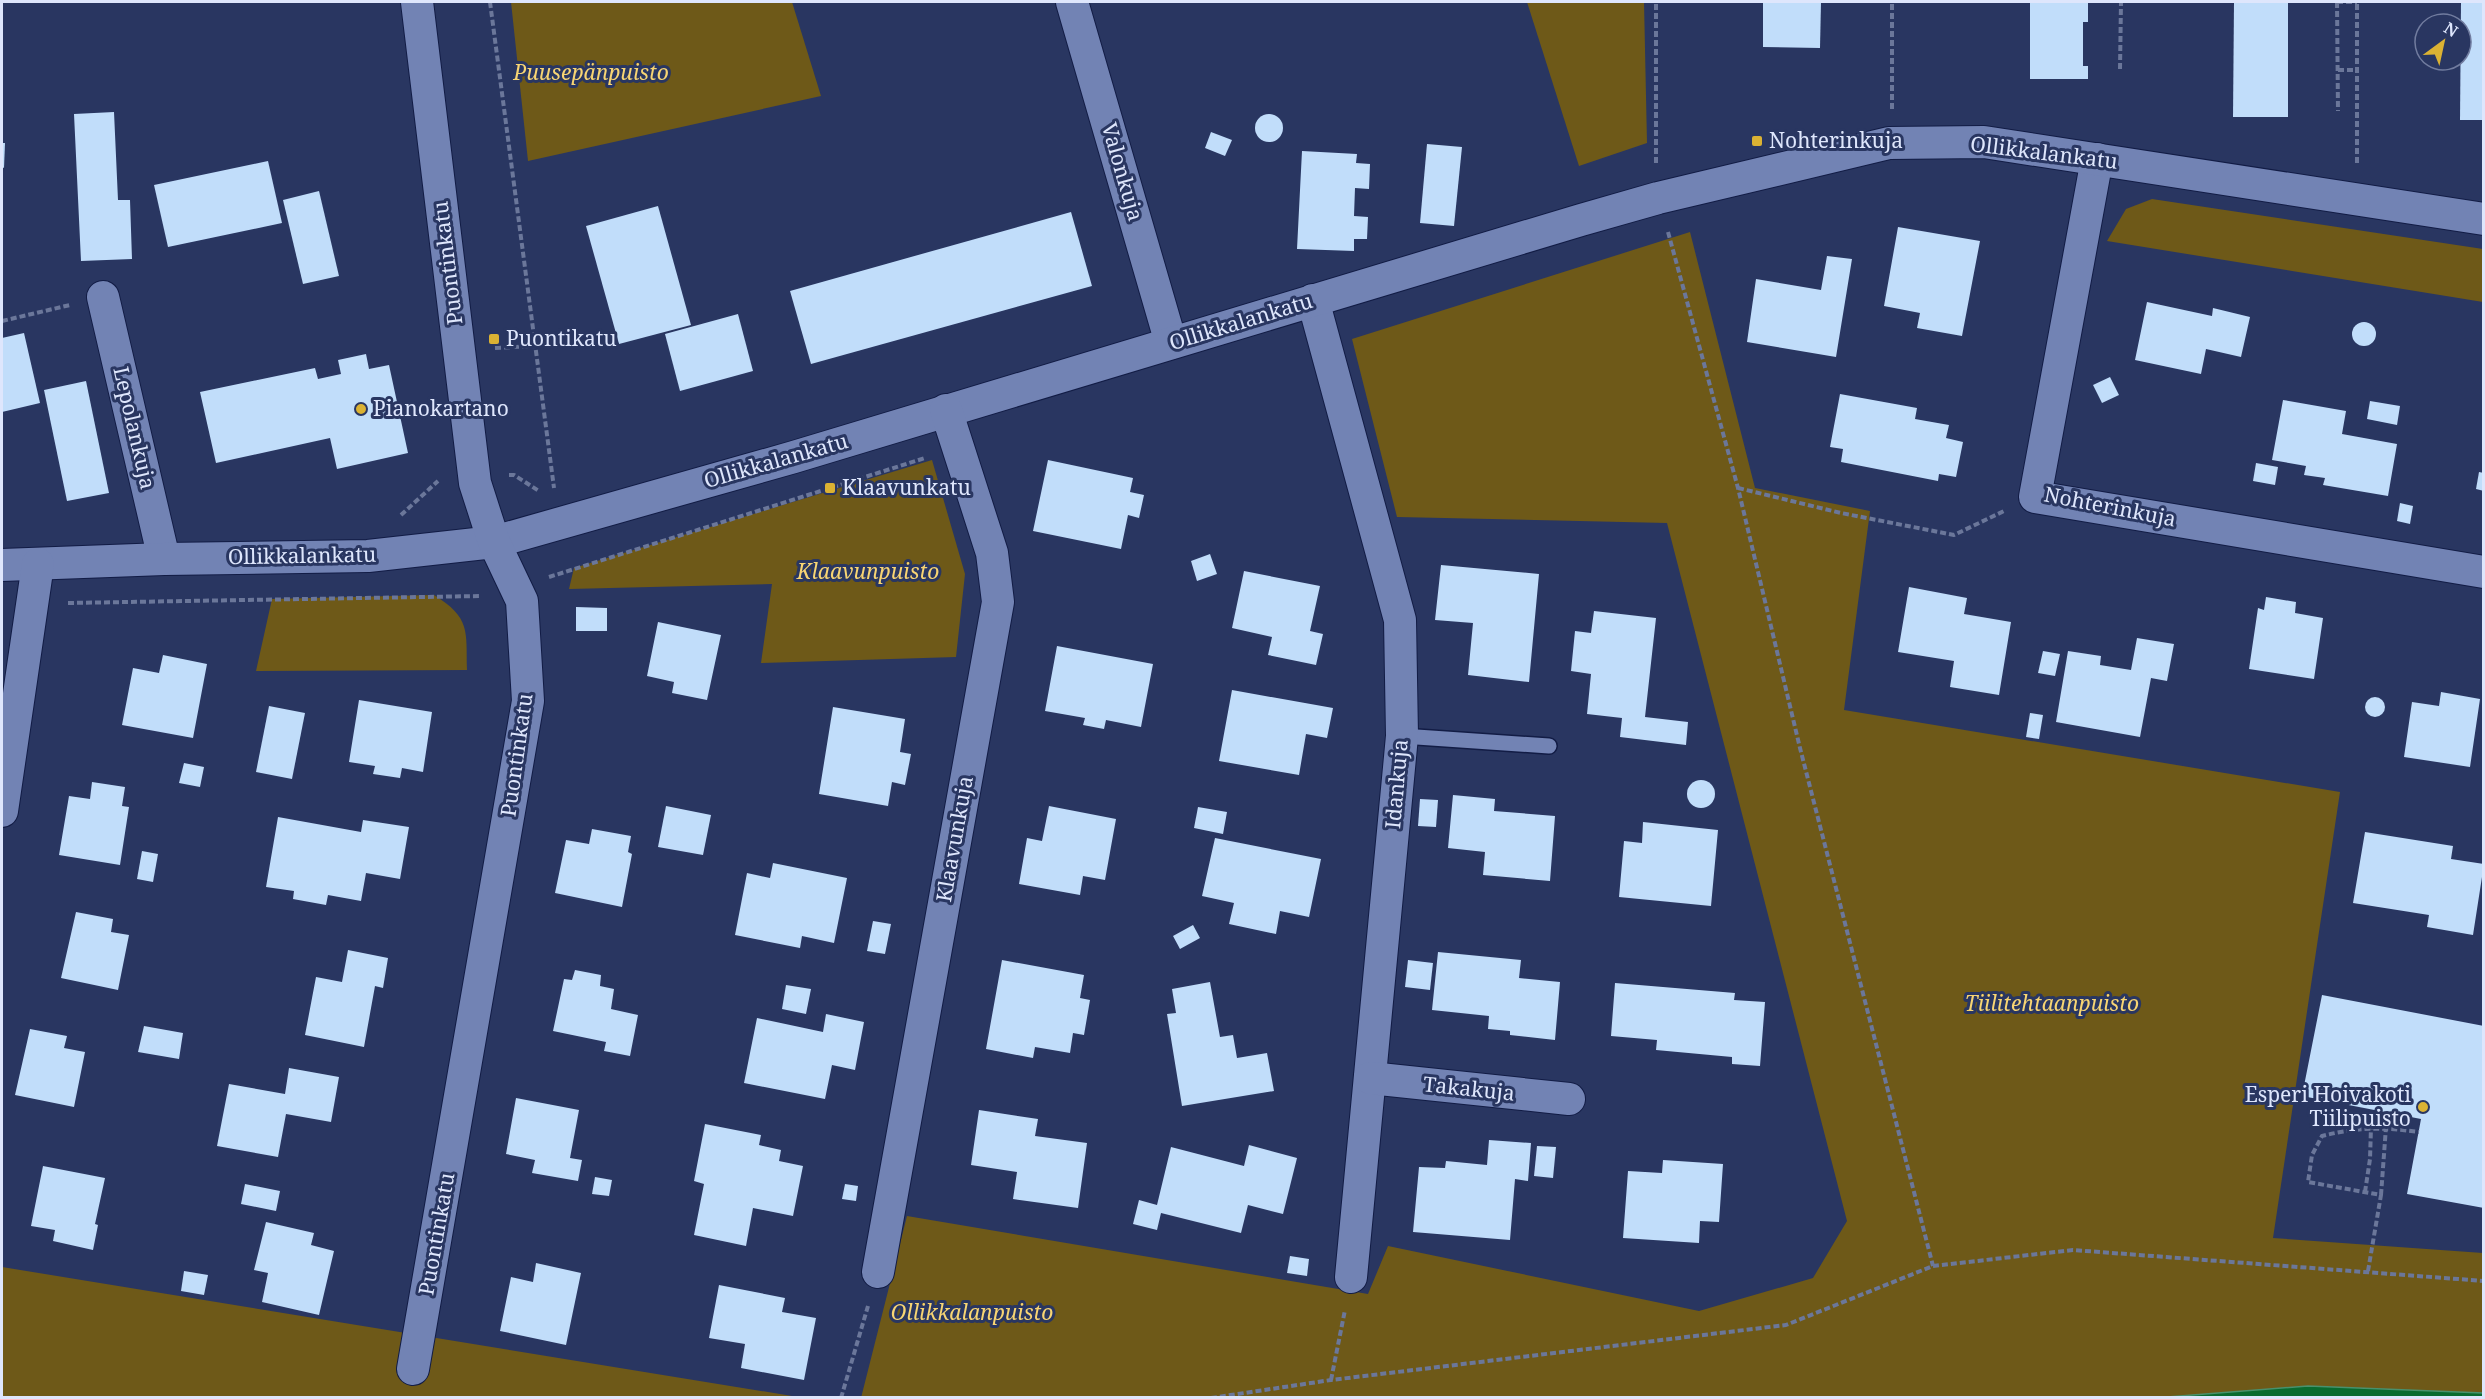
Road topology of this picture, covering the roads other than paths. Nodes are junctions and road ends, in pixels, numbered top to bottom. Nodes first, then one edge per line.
1 (417, 2) edge
2 (1072, 2) edge
3 (2097, 159) junction
4 (2484, 219) edge
5 (103, 297) road end
6 (1313, 300) junction
7 (1171, 343) junction
8 (946, 410) junction
9 (494, 542) junction
10 (164, 559) junction
11 (38, 564) junction
12 (2, 565) edge
13 (2484, 572) edge
14 (1402, 736) junction
15 (1549, 746) dead end
16 (2, 812) edge
17 (1370, 1078) junction
18 (1569, 1099) dead end
19 (878, 1272) road end
20 (1351, 1277) road end
21 (413, 1369) dead end

1 - 9 street, Puontinkatu
2 - 7 street, Valonkuja
3 - 4 street, Ollikkalankatu
3 - 6 street, Ollikkalankatu
3 - 13 street, Nohterinkuja
5 - 10 street, Lepolankuja
6 - 7 street, Ollikkalankatu
6 - 14 street, Idankuja
7 - 8 street, Ollikkalankatu
8 - 9 street, Ollikkalankatu
8 - 19 street, Klaavunkuja
9 - 10 street, Ollikkalankatu
9 - 21 street, Puontinkatu
10 - 11 street, Ollikkalankatu
11 - 12 street, Ollikkalankatu
11 - 16 street
14 - 15 lane
14 - 17 street, Idankuja
17 - 18 street, Takakuja
17 - 20 street, Idankuja

